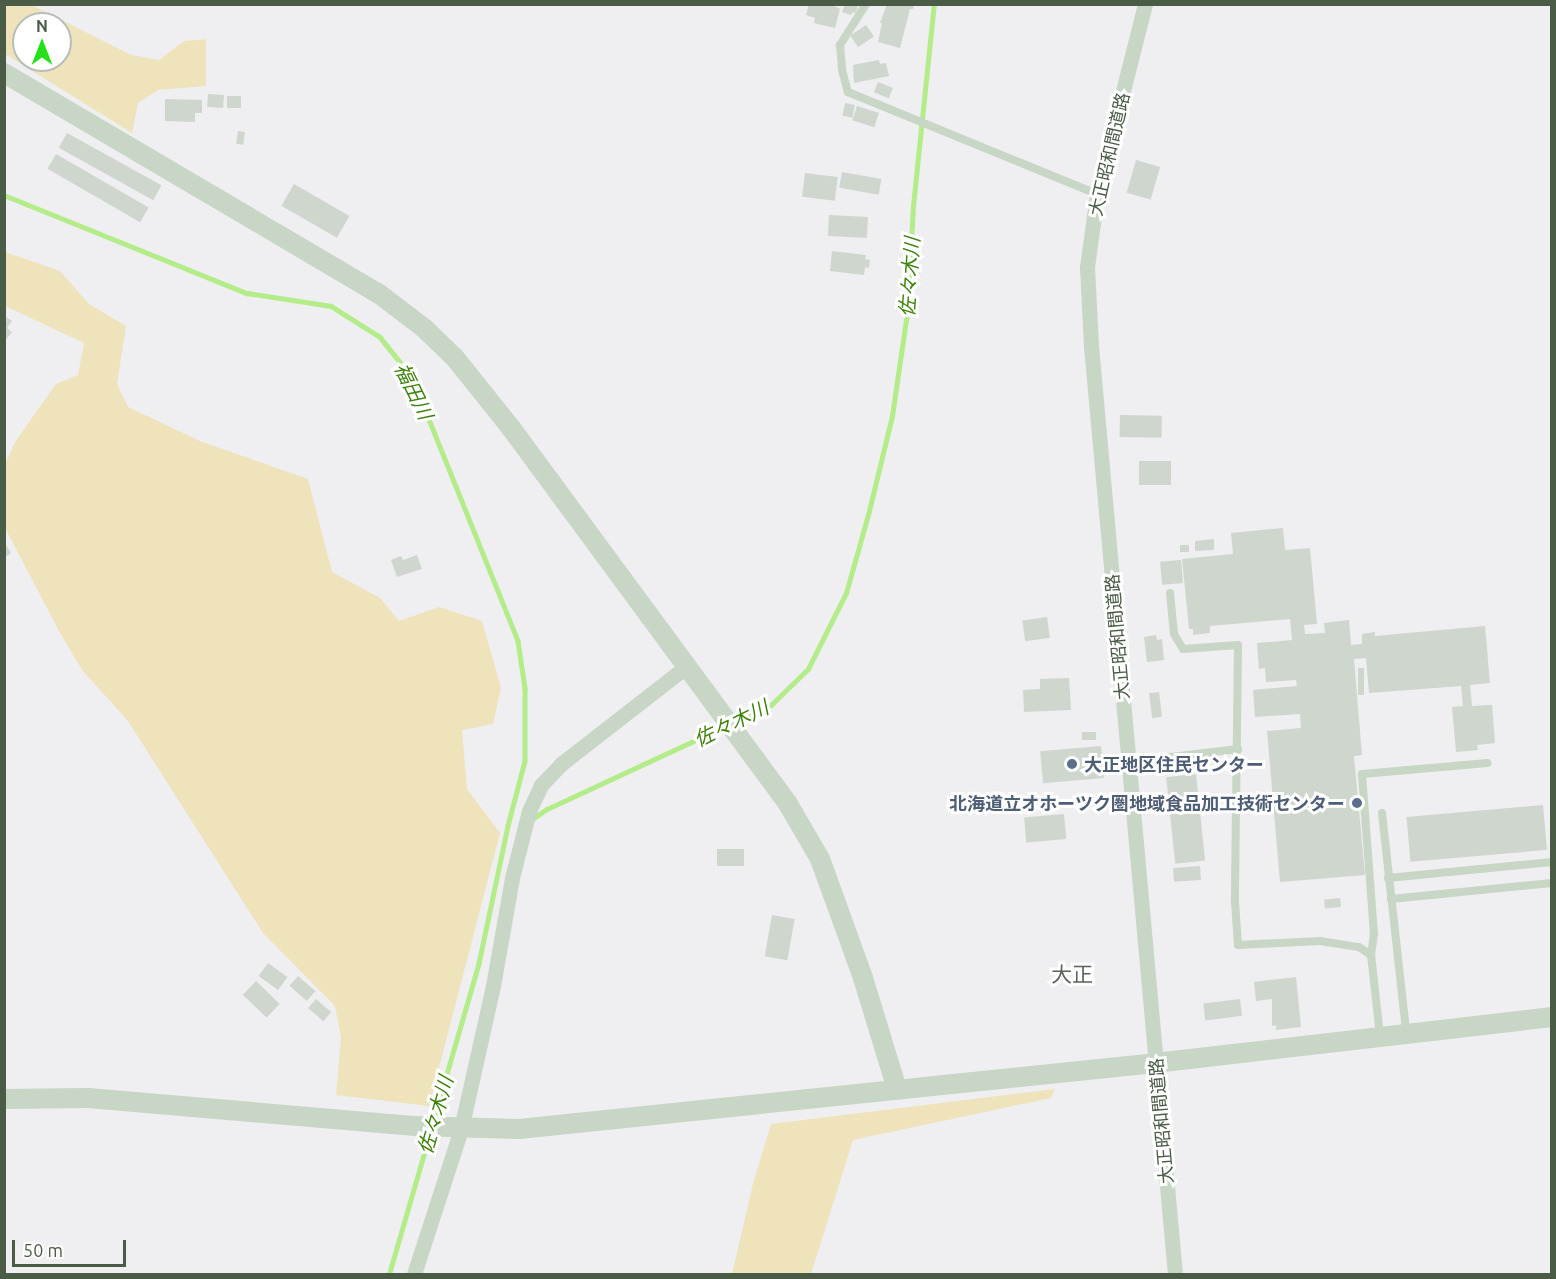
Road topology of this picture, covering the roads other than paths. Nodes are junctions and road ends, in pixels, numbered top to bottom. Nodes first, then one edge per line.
1 (866, 4) edge
2 (1145, 4) edge
3 (4, 73) edge
4 (1097, 194) junction
5 (1170, 593) dead end
6 (687, 666) junction
7 (1238, 749) junction
8 (1128, 762) junction
9 (1488, 764) dead end
10 (1382, 813) dead end
11 (1551, 862) edge
12 (1388, 878) junction
13 (1551, 883) edge
14 (1390, 899) junction
15 (1371, 955) junction
16 (1551, 1017) edge
17 (1406, 1034) junction
18 (1380, 1038) junction
19 (1155, 1063) junction
20 (897, 1089) junction
21 (4, 1099) edge
22 (456, 1129) junction
23 (414, 1275) edge
24 (1175, 1275) edge

1 - 4 lane
2 - 4 street, 大正昭和間道路
3 - 6 street
4 - 8 street, 大正昭和間道路
5 - 7 lane
6 - 20 street
6 - 22 street
7 - 8 lane
7 - 15 lane
8 - 19 street, 大正昭和間道路
9 - 15 lane
10 - 12 lane
11 - 12 lane
12 - 14 lane
13 - 14 lane
14 - 17 lane
15 - 18 lane
16 - 17 street
17 - 18 street
18 - 19 street
19 - 20 street
19 - 24 street, 大正昭和間道路
20 - 22 street
21 - 22 street
22 - 23 street

